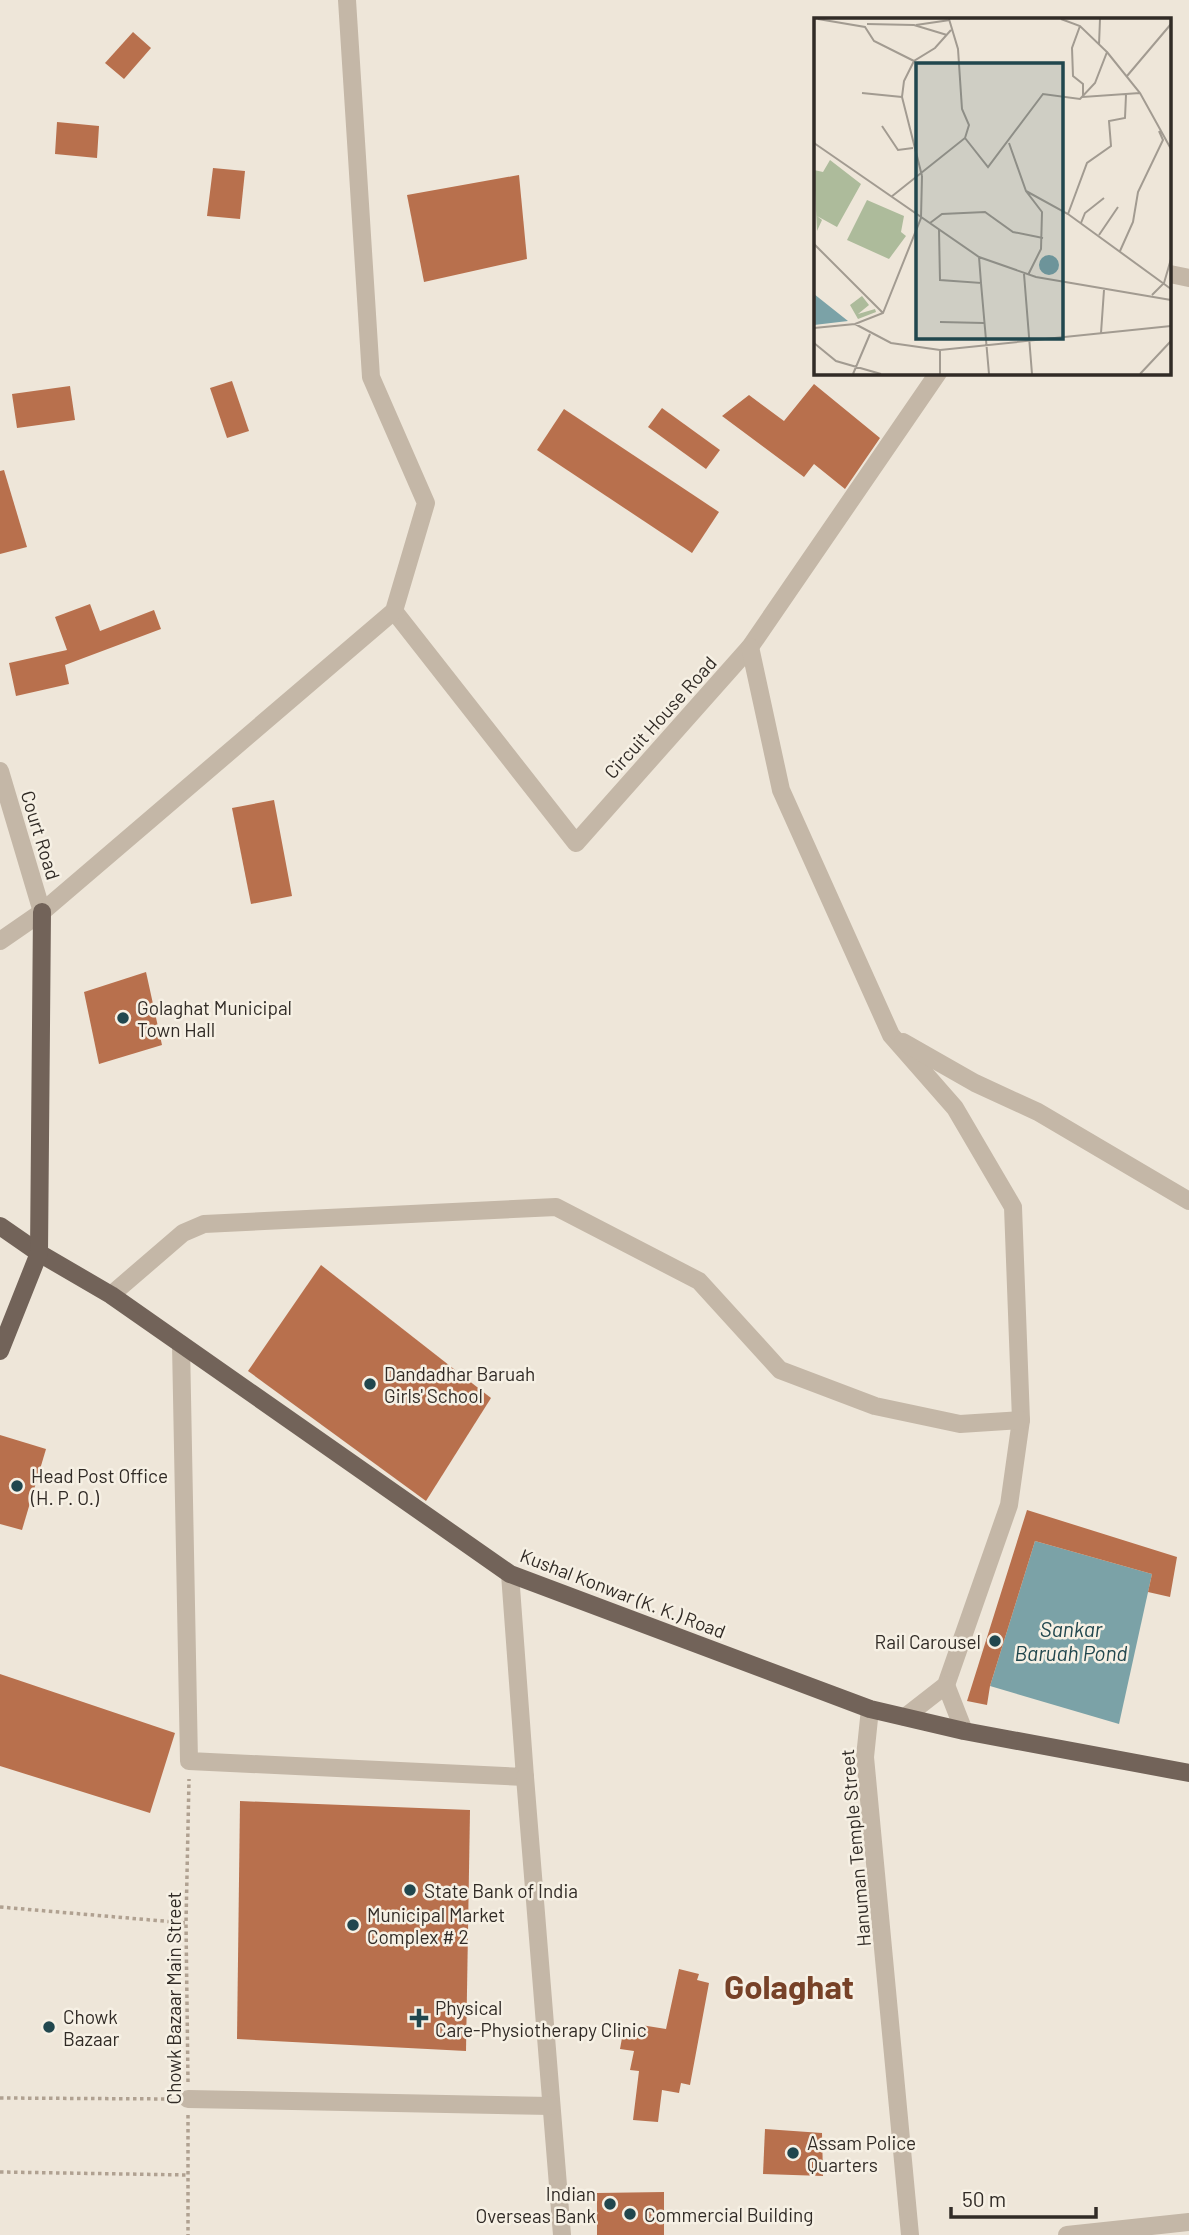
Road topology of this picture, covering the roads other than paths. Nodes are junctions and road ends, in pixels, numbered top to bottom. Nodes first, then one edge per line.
1 (347, 0) edge
2 (938, 374) edge
3 (394, 611) junction
4 (750, 647) junction
5 (0, 771) edge
6 (42, 912) junction
7 (0, 941) edge
8 (891, 1035) junction
9 (1189, 1201) edge
10 (0, 1226) edge
11 (39, 1253) junction
12 (111, 1295) junction
13 (181, 1345) junction
14 (0, 1351) edge
15 (1021, 1420) junction
16 (510, 1574) junction
17 (946, 1685) junction
18 (870, 1709) junction
19 (905, 1717) junction
20 (964, 1731) junction
21 (1189, 1773) edge
22 (525, 1777) junction
23 (188, 2099) road end
24 (551, 2106) junction
25 (1189, 2222) edge
26 (562, 2235) edge
27 (910, 2235) edge
28 (1067, 2235) edge

1 - 3 street
2 - 4 street, Circuit House Road
3 - 4 street, Circuit House Road
3 - 6 street
4 - 8 street
5 - 6 street, Court Road
6 - 7 street
6 - 11 main road
8 - 9 street
8 - 15 street
10 - 11 main road, Kushal Konwar (K. K.) Road
11 - 12 main road, Kushal Konwar (K. K.) Road
11 - 14 main road
12 - 13 main road, Kushal Konwar (K. K.) Road
12 - 15 street
13 - 16 main road, Kushal Konwar (K. K.) Road
13 - 22 street
15 - 17 street
16 - 18 main road, Kushal Konwar (K. K.) Road
16 - 22 street
17 - 19 street
17 - 20 street
18 - 19 main road, Kushal Konwar (K. K.) Road
18 - 27 street, Hanuman Temple Street
19 - 20 main road, Kushal Konwar (K. K.) Road
20 - 21 main road, Kushal Konwar (K. K.) Road
22 - 24 street
23 - 24 street
24 - 26 street
25 - 28 street

